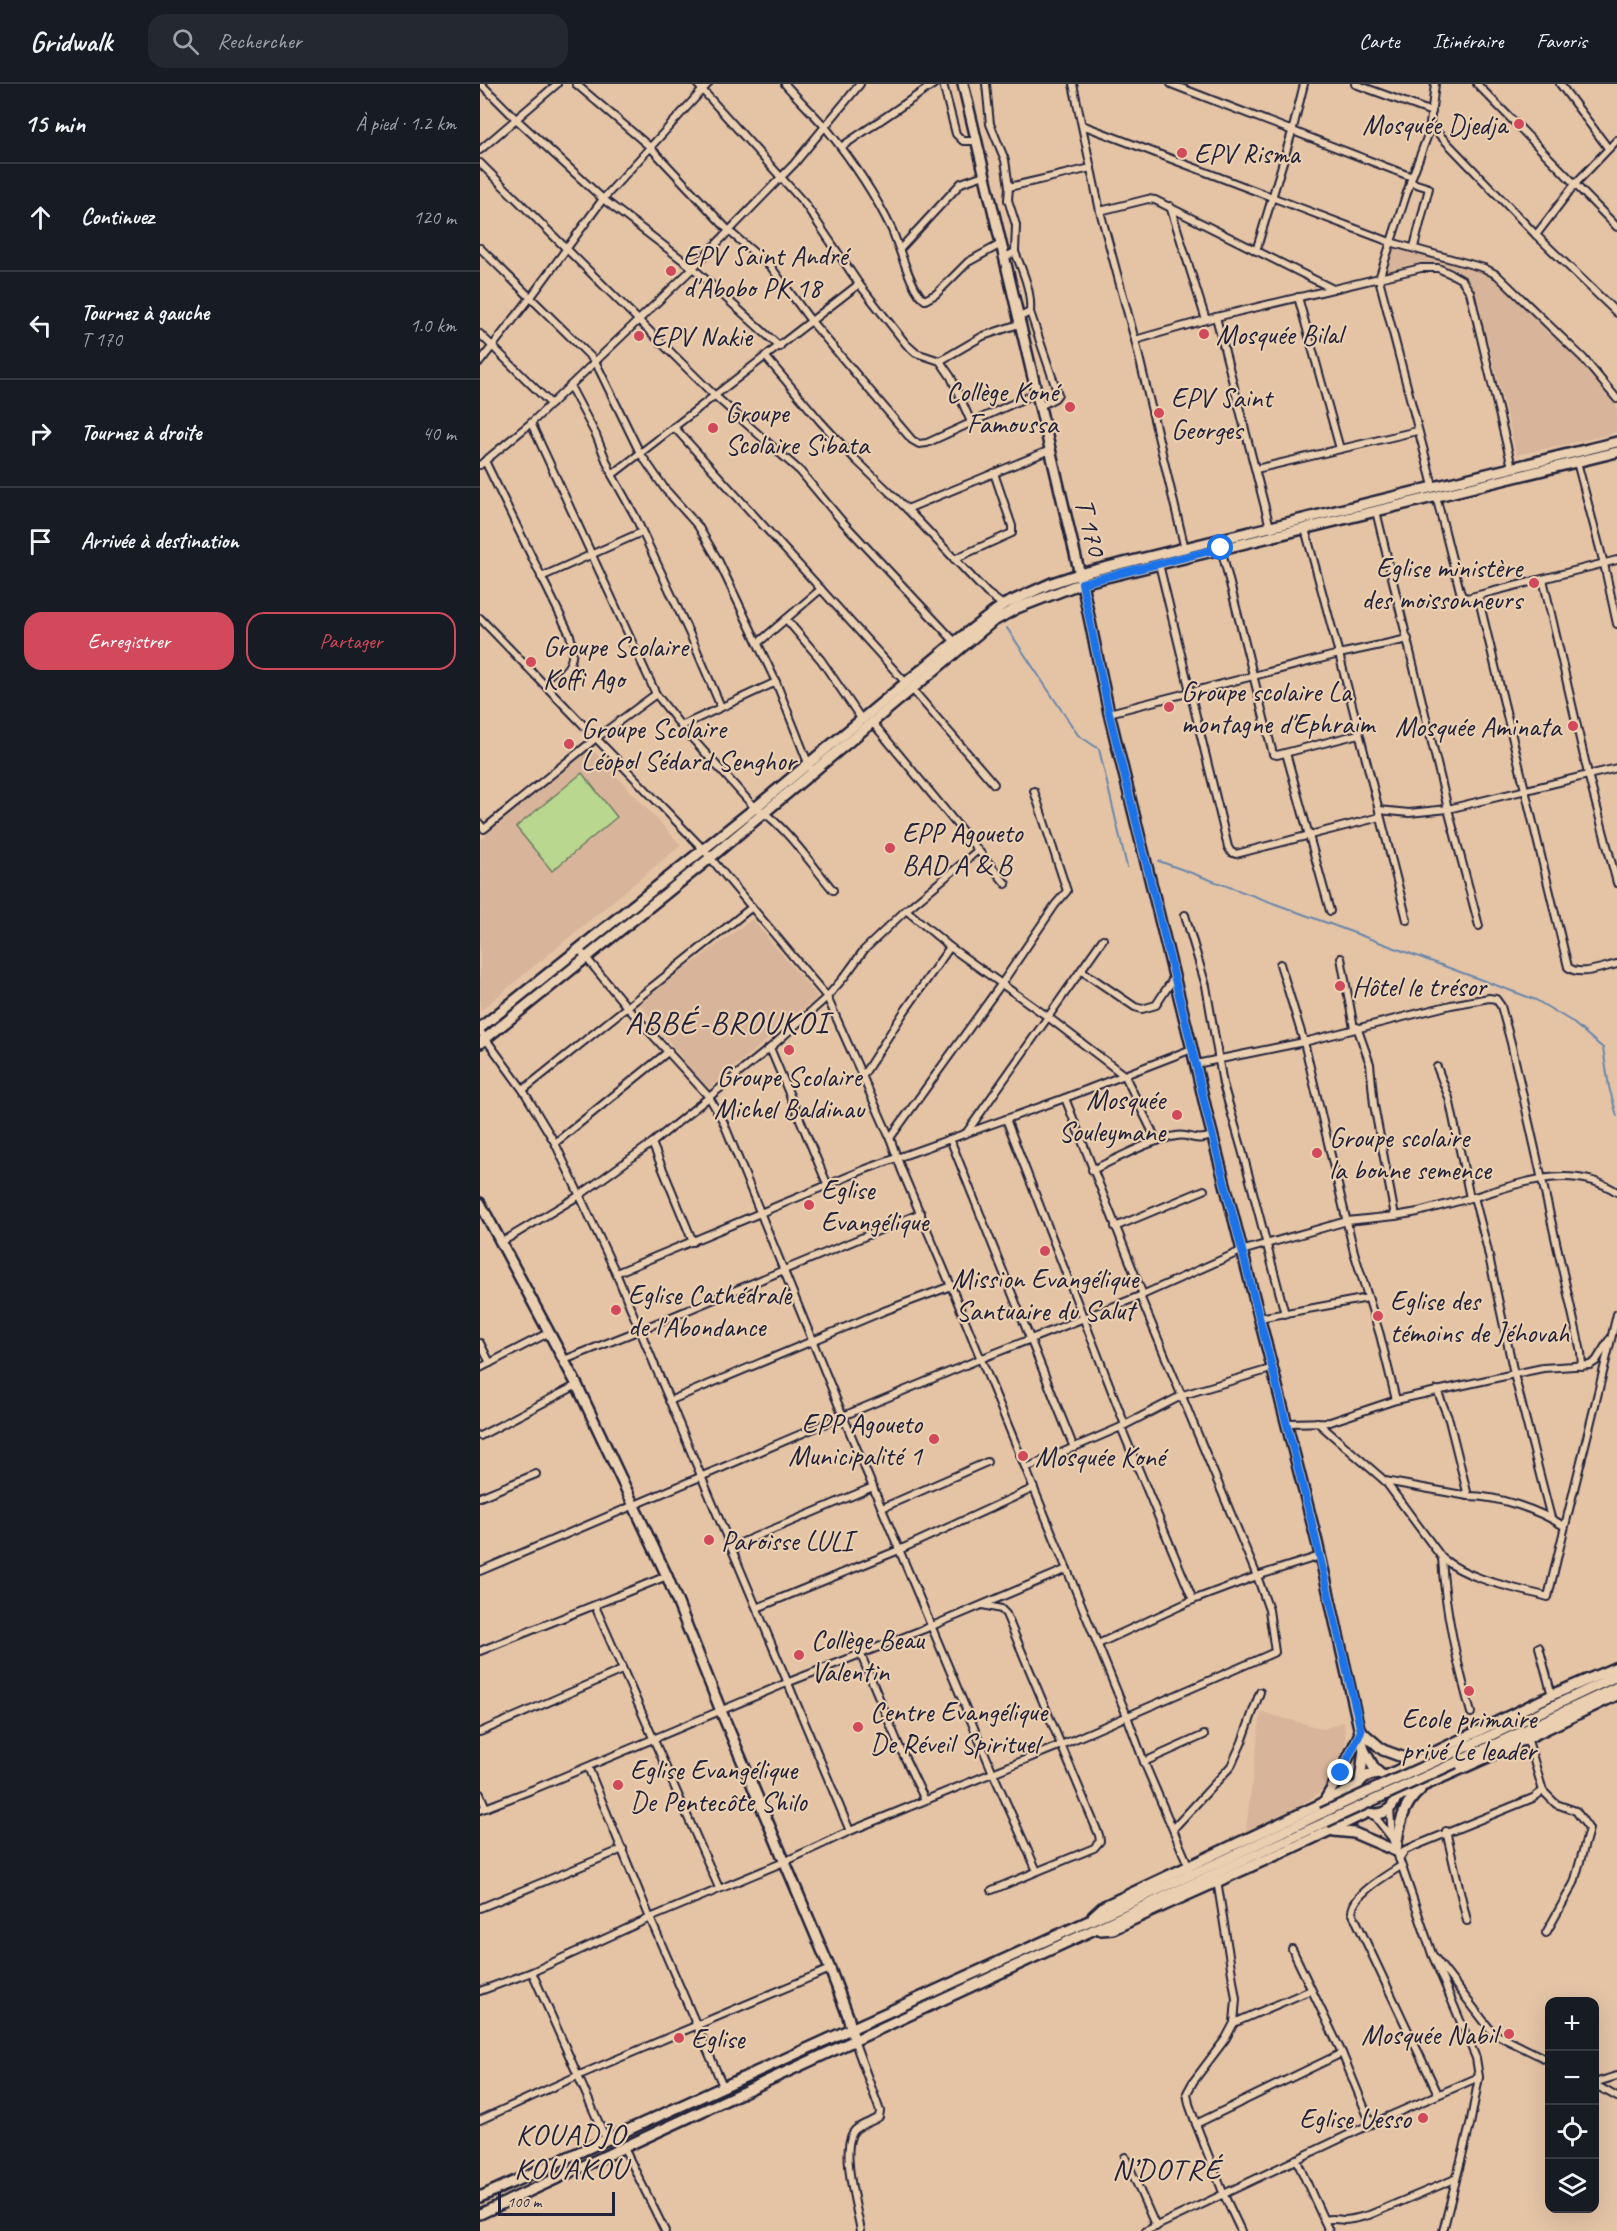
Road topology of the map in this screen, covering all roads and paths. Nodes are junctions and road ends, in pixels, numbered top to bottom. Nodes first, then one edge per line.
1 (482, 84) edge
2 (557, 84) edge
3 (576, 84) edge
4 (697, 84) edge
5 (708, 84) edge
6 (785, 84) edge
7 (860, 84) edge
8 (934, 84) edge
9 (944, 84) edge
10 (963, 84) edge
11 (986, 84) edge
12 (1073, 84) edge
13 (1171, 84) edge
14 (1304, 84) edge
15 (1356, 84) edge
16 (1476, 84) edge
17 (1560, 84) edge
18 (1435, 85) edge
19 (702, 90) junction
20 (1432, 112) junction
21 (516, 119) junction
22 (1082, 126) junction
23 (1431, 126) junction
24 (825, 127) junction
25 (1292, 132) junction
26 (1617, 140) edge
27 (975, 141) junction
28 (650, 147) junction
29 (841, 147) junction
30 (1608, 148) junction
31 (480, 150) edge
32 (480, 162) edge
33 (1091, 168) junction
34 (984, 175) junction
35 (780, 178) junction
36 (1411, 179) junction
37 (1575, 184) junction
38 (1009, 186) junction
39 (1274, 197) junction
40 (603, 199) junction
41 (1170, 206) junction
42 (1100, 211) junction
43 (1617, 227) edge
44 (729, 231) junction
45 (1536, 235) junction
46 (1390, 242) junction
47 (1001, 244) junction
48 (1414, 248) junction
49 (480, 249) edge
50 (567, 249) junction
51 (900, 249) junction
52 (1256, 251) junction
53 (1015, 252) junction
54 (1004, 258) junction
55 (693, 268) junction
56 (1379, 279) junction
57 (859, 284) junction
58 (1332, 288) junction
59 (531, 297) junction
60 (1298, 297) junction
61 (1030, 312) junction
62 (1617, 313) edge
63 (1216, 316) junction
64 (1206, 320) junction
65 (640, 321) junction
66 (812, 321) junction
67 (1018, 321) junction
68 (480, 334) edge
69 (1135, 340) junction
70 (492, 346) junction
71 (780, 346) junction
72 (765, 356) junction
73 (940, 361) junction
74 (480, 362) edge
75 (595, 362) junction
76 (570, 386) junction
77 (1036, 393) junction
78 (714, 395) junction
79 (1617, 399) edge
80 (551, 404) junction
81 (1040, 406) junction
82 (972, 422) junction
83 (531, 423) junction
84 (674, 427) junction
85 (1417, 431) junction
86 (1617, 442) edge
87 (1340, 449) junction
88 (1050, 450) junction
89 (1617, 452) edge
90 (640, 453) junction
91 (1577, 462) junction
92 (482, 463) edge
93 (1512, 467) junction
94 (1256, 469) junction
95 (994, 473) junction
96 (612, 475) junction
97 (1434, 491) junction
98 (907, 509) junction
99 (1376, 512) junction
100 (1270, 527) junction
101 (1305, 529) junction
102 (642, 532) junction
103 (1221, 548) junction
104 (1185, 549) junction
105 (591, 554) junction
106 (954, 559) junction
107 (1617, 560) edge
108 (1159, 564) junction
109 (1604, 564) junction
110 (541, 577) junction
111 (1080, 579) junction
112 (1543, 579) junction
113 (821, 589) junction
114 (1478, 596) junction
115 (1003, 605) junction
116 (786, 619) junction
117 (481, 620) edge
118 (1617, 622) edge
119 (1408, 639) junction
120 (955, 642) junction
121 (758, 644) junction
122 (1339, 654) junction
123 (1253, 676) junction
124 (776, 681) junction
125 (909, 686) junction
126 (547, 688) junction
127 (656, 694) junction
128 (1190, 694) junction
129 (721, 707) junction
130 (1109, 713) junction
131 (862, 720) junction
132 (873, 723) junction
133 (681, 726) junction
134 (1359, 734) junction
135 (596, 740) junction
136 (1286, 753) junction
137 (810, 768) junction
138 (1617, 768) edge
139 (1588, 774) junction
140 (994, 784) dead end
141 (1524, 789) junction
142 (1034, 791) dead end
143 (755, 808) junction
144 (1448, 809) junction
145 (1378, 810) junction
146 (765, 812) junction
147 (1380, 817) junction
148 (481, 829) edge
149 (1309, 835) junction
150 (703, 849) junction
151 (977, 851) junction
152 (710, 858) junction
153 (1617, 883) edge
154 (1006, 884) dead end
155 (833, 890) dead end
156 (752, 907) junction
157 (906, 910) junction
158 (1330, 911) dead end
159 (1185, 915) dead end
160 (1407, 920) dead end
161 (1479, 926) dead end
162 (1103, 939) dead end
163 (950, 947) junction
164 (579, 949) junction
165 (1341, 958) dead end
166 (587, 959) junction
167 (1617, 963) edge
168 (1281, 964) dead end
169 (1082, 971) junction
170 (1174, 976) junction
171 (1002, 983) junction
172 (827, 997) junction
173 (627, 1006) junction
174 (1048, 1017) junction
175 (1355, 1028) junction
176 (481, 1035) edge
177 (1304, 1042) junction
178 (770, 1047) junction
179 (1192, 1048) junction
180 (669, 1051) junction
181 (1219, 1059) junction
182 (1196, 1064) junction
183 (1437, 1067) dead end
184 (1125, 1076) junction
185 (862, 1077) junction
186 (523, 1090) junction
187 (709, 1097) junction
188 (1065, 1098) junction
189 (1006, 1119) junction
190 (966, 1133) junction
191 (1212, 1136) junction
192 (890, 1138) junction
193 (950, 1139) junction
194 (1157, 1141) junction
195 (555, 1143) junction
196 (652, 1143) junction
197 (897, 1158) junction
198 (1092, 1170) junction
199 (1541, 1177) junction
200 (828, 1186) junction
201 (1204, 1190) dead end
202 (1617, 1192) edge
203 (580, 1195) junction
204 (1472, 1197) junction
205 (480, 1203) edge
206 (921, 1213) junction
207 (760, 1214) junction
208 (1395, 1216) junction
209 (1347, 1221) junction
210 (1115, 1227) junction
211 (502, 1242) junction
212 (693, 1242) junction
213 (1266, 1244) junction
214 (1241, 1251) junction
215 (782, 1271) junction
216 (616, 1273) junction
217 (951, 1286) junction
218 (1141, 1295) junction
219 (1368, 1298) junction
220 (1284, 1314) junction
221 (1617, 1314) edge
222 (1085, 1318) junction
223 (1259, 1318) junction
224 (640, 1330) junction
225 (550, 1332) junction
226 (1613, 1333) junction
227 (1029, 1340) junction
228 (813, 1342) junction
229 (480, 1343) edge
230 (980, 1359) junction
231 (564, 1360) junction
232 (490, 1363) junction
233 (1582, 1366) junction
234 (480, 1368) edge
235 (1274, 1368) junction
236 (1514, 1374) junction
237 (577, 1385) junction
238 (1437, 1390) junction
239 (1183, 1395) junction
240 (1396, 1400) junction
241 (669, 1401) junction
242 (843, 1416) junction
243 (1317, 1422) junction
244 (1288, 1424) junction
245 (1123, 1426) junction
246 (480, 1436) edge
247 (1074, 1448) junction
248 (987, 1462) dead end
249 (1026, 1468) junction
250 (536, 1474) dead end
251 (702, 1477) junction
252 (1385, 1481) junction
253 (873, 1487) junction
254 (1034, 1488) junction
255 (1468, 1496) junction
256 (480, 1497) edge
257 (634, 1505) junction
258 (882, 1508) junction
259 (1551, 1518) junction
260 (1564, 1526) junction
261 (731, 1547) junction
262 (899, 1550) junction
263 (1320, 1556) junction
264 (1442, 1558) junction
265 (1067, 1569) junction
266 (480, 1571) edge
267 (666, 1576) junction
268 (1257, 1576) junction
269 (1193, 1600) junction
270 (983, 1605) junction
271 (595, 1606) junction
272 (757, 1608) junction
273 (932, 1626) junction
274 (1098, 1644) junction
275 (1539, 1647) dead end
276 (480, 1651) edge
277 (861, 1655) junction
278 (1617, 1667) edge
279 (622, 1670) junction
280 (1617, 1676) edge
281 (789, 1682) junction
282 (1617, 1687) edge
283 (1260, 1692) dead end
284 (1554, 1694) junction
285 (1617, 1695) edge
286 (721, 1711) junction
287 (1472, 1713) dead end
288 (1127, 1716) junction
289 (1361, 1731) junction
290 (480, 1732) edge
291 (1204, 1735) dead end
292 (1527, 1737) junction
293 (653, 1739) junction
294 (1061, 1744) junction
295 (1364, 1750) junction
296 (1453, 1758) junction
297 (1413, 1761) junction
298 (1144, 1762) junction
299 (588, 1767) junction
300 (993, 1773) junction
301 (1383, 1775) junction
302 (1359, 1784) junction
303 (1427, 1785) junction
304 (1543, 1791) junction
305 (480, 1794) edge
306 (1396, 1798) junction
307 (925, 1800) junction
308 (483, 1809) edge
309 (1322, 1809) junction
310 (1390, 1809) junction
311 (1370, 1813) junction
312 (1328, 1826) junction
313 (1173, 1828) junction
314 (850, 1831) junction
315 (1446, 1832) junction
316 (1392, 1838) junction
317 (623, 1849) junction
318 (1399, 1859) junction
319 (784, 1863) junction
320 (1189, 1866) junction
321 (1037, 1871) junction
322 (1217, 1880) junction
323 (718, 1888) junction
324 (992, 1890) dead end
325 (480, 1908) edge
326 (650, 1918) junction
327 (1467, 1921) dead end
328 (1086, 1923) junction
329 (1092, 1931) junction
330 (1546, 1933) dead end
331 (1292, 1950) dead end
332 (1432, 1954) junction
333 (830, 1969) junction
334 (532, 1972) junction
335 (1311, 1990) junction
336 (480, 1991) edge
337 (1234, 2023) junction
338 (696, 2024) junction
339 (851, 2028) junction
340 (854, 2040) junction
341 (1342, 2053) junction
342 (1545, 2058) edge
343 (577, 2076) junction
344 (1617, 2076) edge
345 (1479, 2077) junction
346 (1599, 2082) edge
347 (723, 2086) junction
348 (1599, 2087) edge
349 (1438, 2094) junction
350 (1617, 2097) edge
351 (480, 2120) edge
352 (1196, 2124) junction
353 (1371, 2124) junction
354 (606, 2139) junction
355 (624, 2148) junction
356 (1125, 2157) dead end
357 (1296, 2159) junction
358 (1455, 2179) junction
359 (1224, 2195) junction
360 (480, 2197) edge
361 (480, 2214) edge
362 (1324, 2220) junction
363 (1156, 2227) junction
364 (862, 2230) edge
365 (665, 2231) edge
366 (1146, 2231) edge
367 (1241, 2231) edge
368 (1329, 2231) edge
369 (1443, 2231) edge

1 - 21 street
2 - 21 street
3 - 28 street
4 - 19 street
5 - 19 street
6 - 24 street
7 - 24 street
8 - 29 street
9 - 27 street
10 - 27 main road, T 170
11 - 38 street
12 - 22 street
13 - 25 street
14 - 25 street
15 - 20 street
16 - 37 street
17 - 30 street
18 - 20 street
19 - 28 street
19 - 35 street
20 - 23 street
21 - 31 street
21 - 40 street
22 - 33 street
22 - 39 street
23 - 36 street
23 - 45 street
24 - 29 street
24 - 35 street
25 - 36 street
25 - 39 street
26 - 30 street
27 - 34 main road, T 170
28 - 40 street
28 - 44 street
29 - 51 street
30 - 37 street
32 - 50 street
33 - 38 street
33 - 42 street
34 - 47 main road, T 170
34 - 51 street
35 - 44 street
35 - 57 street
36 - 46 street
36 - 48 street
37 - 43 street
37 - 45 street
38 - 53 street
39 - 46 street
39 - 52 street
40 - 50 street
40 - 55 street
41 - 42 street
41 - 52 street
41 - 64 street
42 - 69 street
44 - 55 street
44 - 66 street
45 - 62 street
46 - 48 street
46 - 56 street
47 - 51 street
47 - 54 main road, T 170
48 - 79 street
49 - 59 street
50 - 59 street
50 - 65 street
52 - 58 street
53 - 54 street
53 - 61 street
54 - 67 main road, T 170
55 - 65 street
55 - 71 street
56 - 58 street
56 - 85 street
56 - 93 street
57 - 66 street
57 - 73 street
58 - 60 street
59 - 70 street
59 - 75 street
60 - 63 street
60 - 87 street
61 - 67 street
61 - 81 street
63 - 64 street
63 - 94 street
64 - 69 street
65 - 75 street
65 - 78 street
66 - 71 street
66 - 82 street
67 - 73 street
67 - 77 main road, T 170
68 - 70 street
69 - 104 street
70 - 74 street
70 - 80 street
71 - 72 street
72 - 78 street
72 - 98 street
73 - 82 street
75 - 76 street
75 - 90 street
76 - 80 street
76 - 96 street
77 - 81 main road, T 170
77 - 82 street
78 - 84 street
78 - 120 street
80 - 83 street
81 - 88 main road, T 170
83 - 92 street
83 - 105 street
84 - 90 street
84 - 113 street
85 - 87 street
85 - 97 street
86 - 93 main road
87 - 94 street
88 - 95 street
88 - 111 main road, T 170
89 - 91 main road
90 - 96 street
90 - 121 street
91 - 97 main road
91 - 109 street
92 - 110 street
93 - 97 main road
94 - 100 street
95 - 98 street
95 - 106 street
96 - 102 street
97 - 99 main road
97 - 100 main road
97 - 114 street
98 - 106 street
99 - 101 main road
99 - 119 street
100 - 104 main road
101 - 103 main road
101 - 122 street
102 - 105 street
102 - 129 street
103 - 108 main road
103 - 123 street
104 - 111 main road
105 - 110 street
105 - 127 street
106 - 115 street
107 - 109 street
108 - 111 main road
108 - 128 street
109 - 112 street
109 - 118 street
110 - 126 street
111 - 115 main road
111 - 125 main road
111 - 130 main road, T 170
112 - 114 street
112 - 139 street
113 - 116 street
113 - 125 street
114 - 141 street
115 - 120 main road
116 - 121 street
116 - 131 street
117 - 126 street
119 - 122 street
119 - 144 street
120 - 125 main road
121 - 124 street
122 - 123 street
122 - 134 street
123 - 128 street
123 - 136 street
124 - 129 street
124 - 137 street
125 - 131 main road
125 - 132 main road
125 - 140 street
126 - 135 street
127 - 133 street
127 - 135 street
128 - 130 street
128 - 149 street
129 - 133 street
130 - 170 main road, T 170
131 - 137 main road
132 - 137 main road
132 - 151 street
133 - 143 street
134 - 136 street
134 - 145 street
135 - 148 street
135 - 150 street
136 - 149 street
137 - 143 main road
137 - 146 main road
138 - 139 street
139 - 141 street
139 - 153 street
141 - 144 street
141 - 167 street
142 - 171 street
143 - 146 street
143 - 150 main road
144 - 145 street
144 - 161 street
145 - 147 street
146 - 152 main road
146 - 155 street
147 - 149 street
147 - 160 street
149 - 158 street
150 - 152 street
150 - 164 main road
151 - 154 street
151 - 157 street
152 - 156 street
152 - 166 main road
156 - 172 street
156 - 173 street
157 - 163 street
157 - 172 street
159 - 181 street
162 - 169 street
163 - 171 street
163 - 185 street
164 - 166 street
164 - 176 main road
165 - 175 street
166 - 173 street
166 - 176 main road
168 - 177 street
169 - 170 street
169 - 174 street
170 - 179 main road, T 170
171 - 174 street
171 - 192 street
172 - 178 street
172 - 185 street
173 - 180 street
173 - 186 street
174 - 184 street
174 - 190 street
175 - 177 street
175 - 199 street
175 - 208 street
176 - 186 street
177 - 181 street
177 - 209 street
178 - 187 street
178 - 200 street
179 - 182 main road, T 170
179 - 184 street
180 - 187 street
180 - 195 street
181 - 182 street
181 - 213 street
182 - 191 main road, T 170
183 - 204 street
184 - 188 street
184 - 194 street
185 - 192 street
186 - 195 street
187 - 196 street
187 - 207 street
188 - 189 street
188 - 198 street
189 - 190 street
189 - 222 street
190 - 193 street
191 - 194 street
191 - 214 main road, T 170
192 - 197 street
193 - 197 street
193 - 227 street
194 - 198 street
195 - 203 street
196 - 203 street
196 - 212 street
197 - 200 street
197 - 206 street
198 - 210 street
199 - 202 street
199 - 204 street
199 - 233 street
200 - 207 street
201 - 210 street
203 - 211 street
203 - 216 street
204 - 208 street
204 - 236 street
205 - 211 main road
206 - 215 street
206 - 217 street
207 - 212 street
207 - 215 street
208 - 209 street
209 - 213 street
209 - 219 street
210 - 218 street
211 - 225 main road
212 - 216 street
213 - 214 street
213 - 220 street
214 - 218 street
214 - 223 main road, T 170
215 - 224 street
215 - 228 street
216 - 224 street
217 - 228 street
217 - 230 street
218 - 222 street
218 - 239 street
219 - 220 street
219 - 240 street
220 - 223 street
221 - 226 street
222 - 227 street
222 - 245 street
223 - 235 main road, T 170
224 - 231 street
224 - 241 street
225 - 231 main road
225 - 232 street
226 - 233 street
226 - 260 street
227 - 230 street
227 - 247 street
228 - 241 street
228 - 242 street
229 - 232 street
230 - 242 street
230 - 249 street
231 - 237 main road
232 - 234 street
233 - 236 street
235 - 239 street
235 - 244 main road, T 170
236 - 238 street
236 - 259 street
237 - 246 street
237 - 257 main road
238 - 240 street
238 - 255 street
239 - 245 street
239 - 268 street
240 - 243 street
241 - 251 street
242 - 251 street
242 - 253 street
243 - 244 street
243 - 252 street
244 - 263 main road, T 170
245 - 247 street
245 - 269 street
247 - 249 street
248 - 258 street
249 - 254 street
250 - 256 street
251 - 257 street
251 - 261 street
252 - 255 street
252 - 264 street
253 - 258 street
253 - 261 street
254 - 262 street
254 - 265 street
255 - 259 street
257 - 266 street
257 - 267 main road
258 - 262 street
259 - 260 street
260 - 264 street
261 - 272 street
262 - 272 street
262 - 273 street
263 - 268 street
263 - 289 main road, T 170
264 - 287 street
265 - 270 street
265 - 274 street
267 - 271 street
267 - 286 main road
268 - 269 street
268 - 288 street
269 - 274 street
270 - 273 street
270 - 294 street
271 - 276 street
271 - 279 street
272 - 281 street
273 - 277 street
273 - 300 street
274 - 288 street
275 - 284 street
277 - 281 street
277 - 307 street
278 - 284 main road
279 - 290 street
279 - 293 street
280 - 296 main road
281 - 286 street
281 - 314 street
282 - 296 main road
283 - 313 street
284 - 297 main road
285 - 292 main road
286 - 293 street
286 - 319 main road
288 - 294 street
288 - 298 street
289 - 295 main road, T 170
289 - 297 main road
289 - 309 main road
291 - 298 street
292 - 303 main road
292 - 304 street
293 - 299 street
293 - 323 street
294 - 300 street
294 - 321 street
295 - 301 main road
295 - 302 main road
296 - 309 main road, bridge
296 - 312 main road, bridge
297 - 301 main road
298 - 313 street
299 - 308 street
299 - 317 street
300 - 307 street
300 - 321 street
301 - 302 main road
301 - 306 main road
302 - 309 main road
302 - 311 main road
303 - 306 main road
303 - 318 main road
304 - 315 street
304 - 330 street
305 - 308 street
306 - 310 main road
307 - 314 street
309 - 320 main road
309 - 328 main road
310 - 311 main road
310 - 316 street
311 - 312 main road
311 - 316 street
312 - 318 main road
312 - 322 main road
312 - 329 main road
313 - 320 street
314 - 319 street
315 - 318 street
315 - 327 street
316 - 318 street
317 - 325 street
317 - 326 street
318 - 332 street
318 - 349 street
319 - 323 street
319 - 333 main road
320 - 328 main road
321 - 324 street
322 - 329 main road
322 - 337 street
323 - 326 street
326 - 334 street
326 - 338 street
328 - 339 main road
329 - 340 main road
331 - 335 street
332 - 342 street
332 - 345 street
333 - 338 street
333 - 339 main road
334 - 336 street
334 - 343 street
335 - 337 street
335 - 341 street
337 - 352 street
338 - 343 street
338 - 347 street
339 - 340 main road
339 - 347 main road
340 - 355 main road
340 - 364 street
341 - 352 street
341 - 353 street
343 - 351 street
343 - 354 street
344 - 346 street
345 - 349 street
345 - 358 street
347 - 354 main road
348 - 350 street
349 - 353 street
352 - 359 street
353 - 357 street
354 - 360 main road
355 - 361 main road
355 - 365 street
356 - 363 street
357 - 359 street
357 - 362 street
358 - 362 street
358 - 369 street
359 - 363 street
359 - 367 street
362 - 368 street
363 - 366 street

